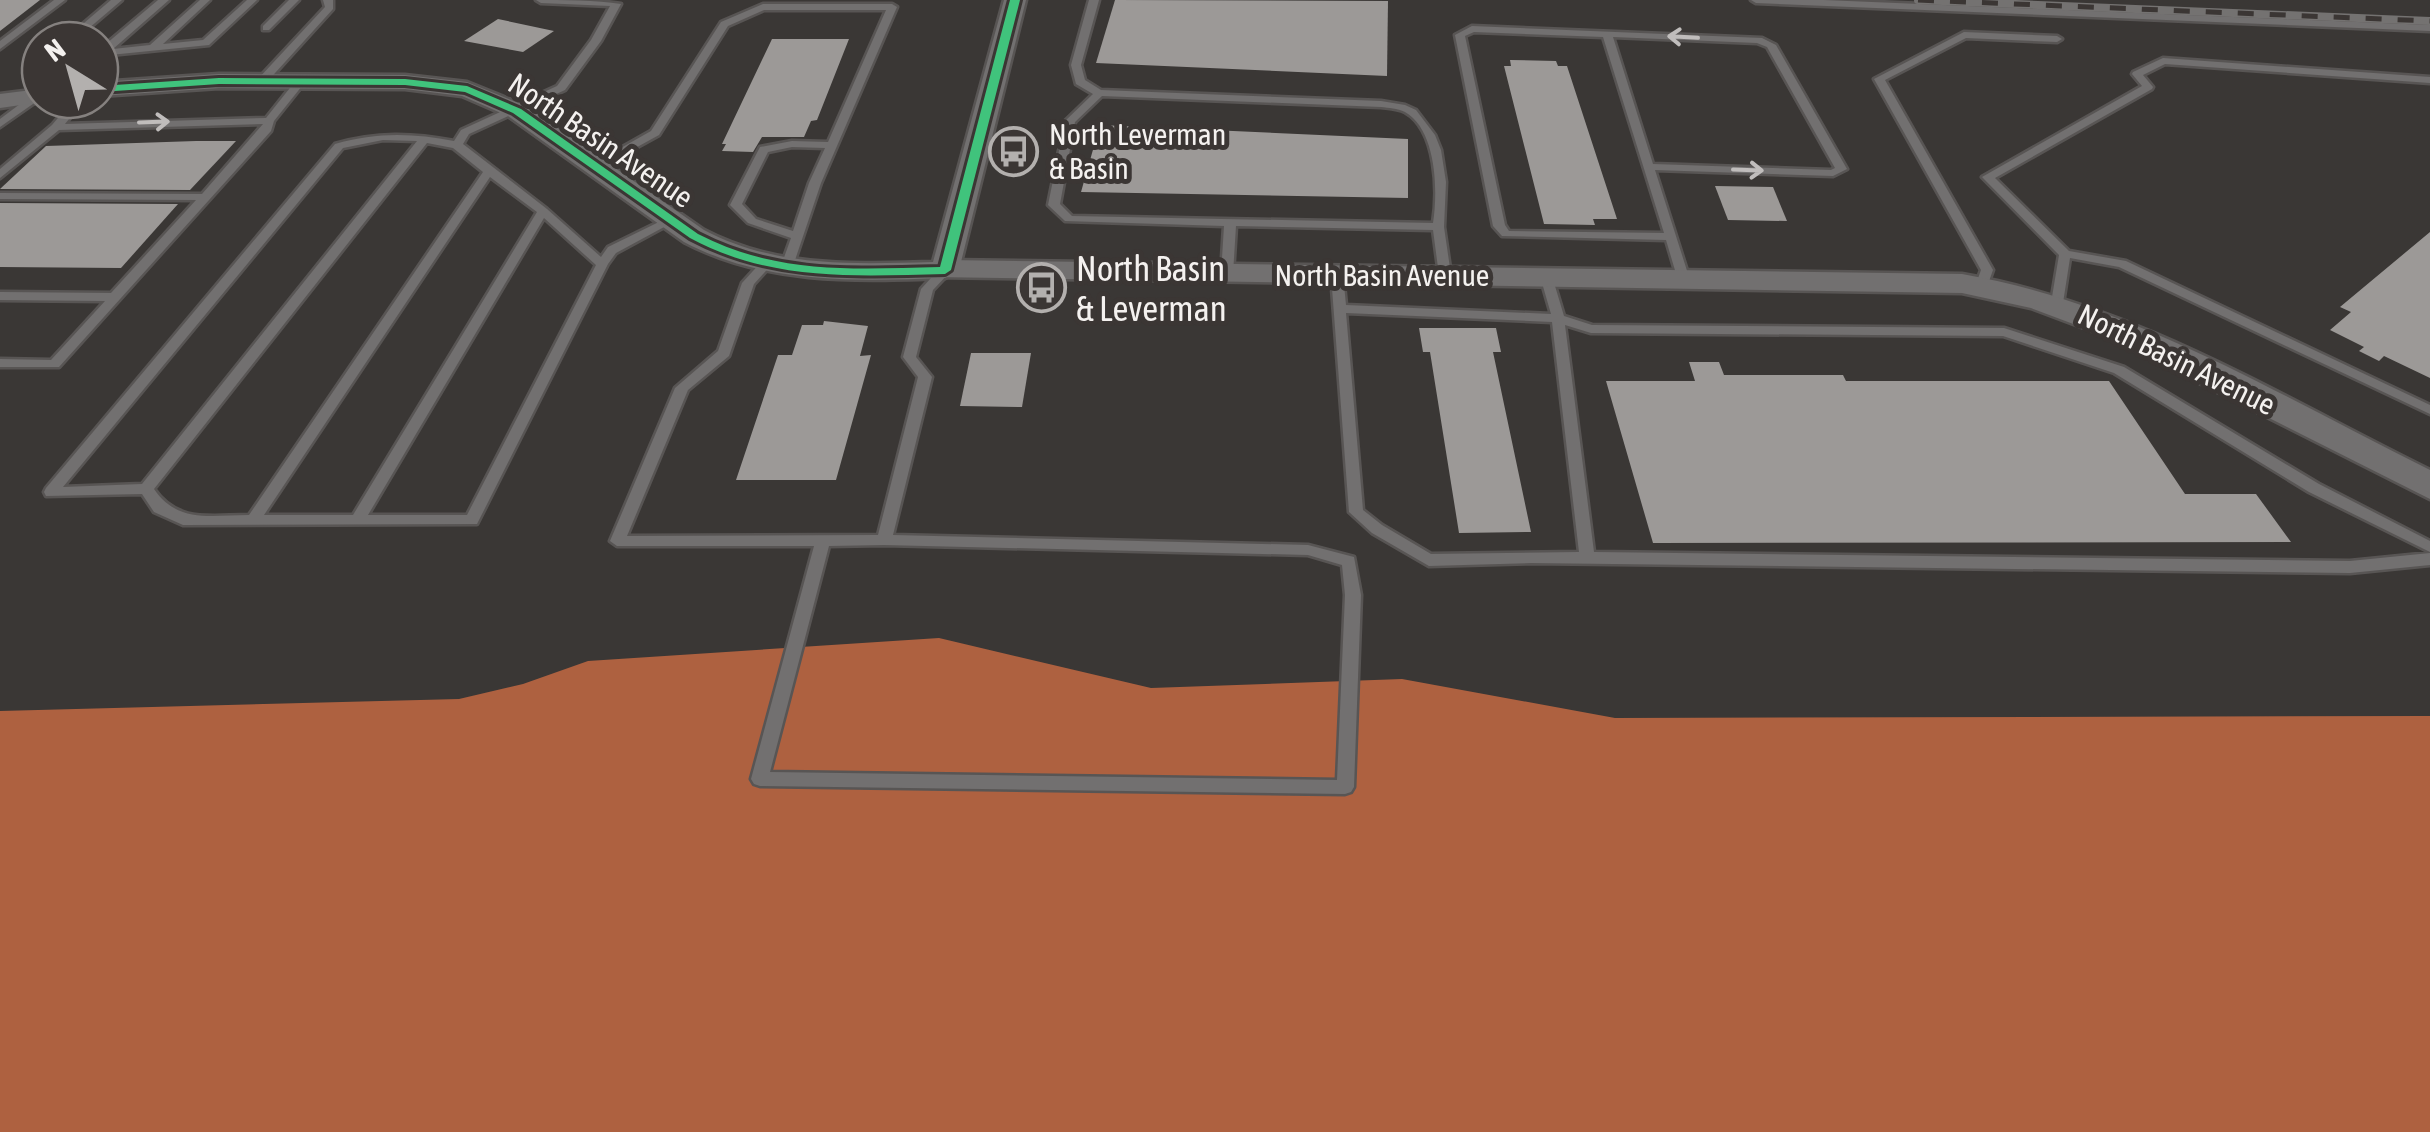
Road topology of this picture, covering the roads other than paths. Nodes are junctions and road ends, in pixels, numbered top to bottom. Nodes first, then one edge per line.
1 (60, 0) edge
2 (118, 0) edge
3 (164, 0) edge
4 (204, 0) edge
5 (252, 0) edge
6 (294, 0) edge
7 (328, 0) edge
8 (541, 0) edge
9 (1015, 0) edge
10 (1094, 0) edge
11 (1756, 0) edge
12 (94, 20) edge
13 (266, 28) dead end
14 (2430, 28) edge
15 (1607, 34) junction
16 (120, 38) edge
17 (2057, 39) dead end
18 (0, 46) edge
19 (153, 48) junction
20 (120, 51) edge
21 (2430, 80) edge
22 (262, 81) junction
23 (301, 81) junction
24 (120, 88) edge
25 (1099, 93) junction
26 (517, 111) junction
27 (62, 120) edge
28 (269, 121) junction
29 (56, 127) junction
30 (425, 138) junction
31 (457, 145) junction
32 (832, 145) junction
33 (595, 166) junction
34 (1650, 167) junction
35 (489, 170) junction
36 (0, 175) edge
37 (0, 196) edge
38 (205, 197) junction
39 (543, 211) junction
40 (671, 220) junction
41 (1230, 224) junction
42 (1438, 227) junction
43 (797, 236) junction
44 (1671, 237) junction
45 (2064, 254) junction
46 (602, 264) junction
47 (777, 264) junction
48 (945, 270) junction
49 (1227, 274) junction
50 (1337, 274) junction
51 (1445, 275) junction
52 (1546, 276) junction
53 (1683, 277) junction
54 (1982, 284) junction
55 (0, 296) edge
56 (114, 297) junction
57 (2057, 303) junction
58 (1340, 309) junction
59 (1558, 318) junction
60 (0, 363) edge
61 (2430, 410) edge
62 (2430, 486) edge
63 (146, 489) junction
64 (358, 519) junction
65 (253, 520) junction
66 (824, 540) junction
67 (884, 540) junction
68 (2430, 547) edge
69 (1586, 558) junction
70 (2430, 559) edge

1 - 18 lane
2 - 12 lane
3 - 16 lane
4 - 19 lane
5 - 19 lane
6 - 13 lane
7 - 22 lane
8 - 26 lane
9 - 48 street
10 - 25 lane
11 - 14 lane
15 - 34 lane
34 -> 15 lane
15 - 44 lane
17 - 54 lane
19 - 20 lane
21 - 45 lane
22 - 23 street, North Basin Avenue
22 - 24 street, North Basin Avenue
23 - 26 street, North Basin Avenue
23 - 28 lane
25 - 41 lane
25 - 42 lane
26 - 31 lane
26 - 33 street, North Basin Avenue
27 - 29 lane
29 -> 28 lane
28 - 38 lane
29 - 36 lane
30 - 31 lane
30 - 63 lane
30 - 63 lane
31 - 35 lane
32 - 33 lane
32 - 43 lane
32 - 43 lane
33 - 40 street, North Basin Avenue
34 - 44 lane
35 - 39 lane
35 - 65 lane
37 - 38 lane
38 - 56 lane
39 - 46 lane
39 - 64 lane
40 - 46 lane
40 - 47 street, North Basin Avenue
41 - 42 lane
41 - 49 lane
42 - 51 lane
43 - 47 lane
44 - 53 lane
45 - 57 lane
45 - 61 lane
46 - 64 lane
47 - 48 street, North Basin Avenue
47 - 66 lane
48 - 49 main road, North Basin Avenue
48 - 67 lane
49 - 50 main road, North Basin Avenue
50 - 51 main road, North Basin Avenue
50 - 58 lane
51 - 52 main road, North Basin Avenue
52 - 53 main road, North Basin Avenue
52 - 59 lane
53 - 54 main road, North Basin Avenue
54 - 57 main road, North Basin Avenue
55 - 56 lane
56 - 60 lane
57 - 62 main road, North Basin Avenue
58 - 59 lane
58 - 69 lane
59 - 68 lane
59 - 69 lane
63 - 65 lane
64 - 65 lane
66 - 67 lane
66 - 67 lane
69 - 70 lane

